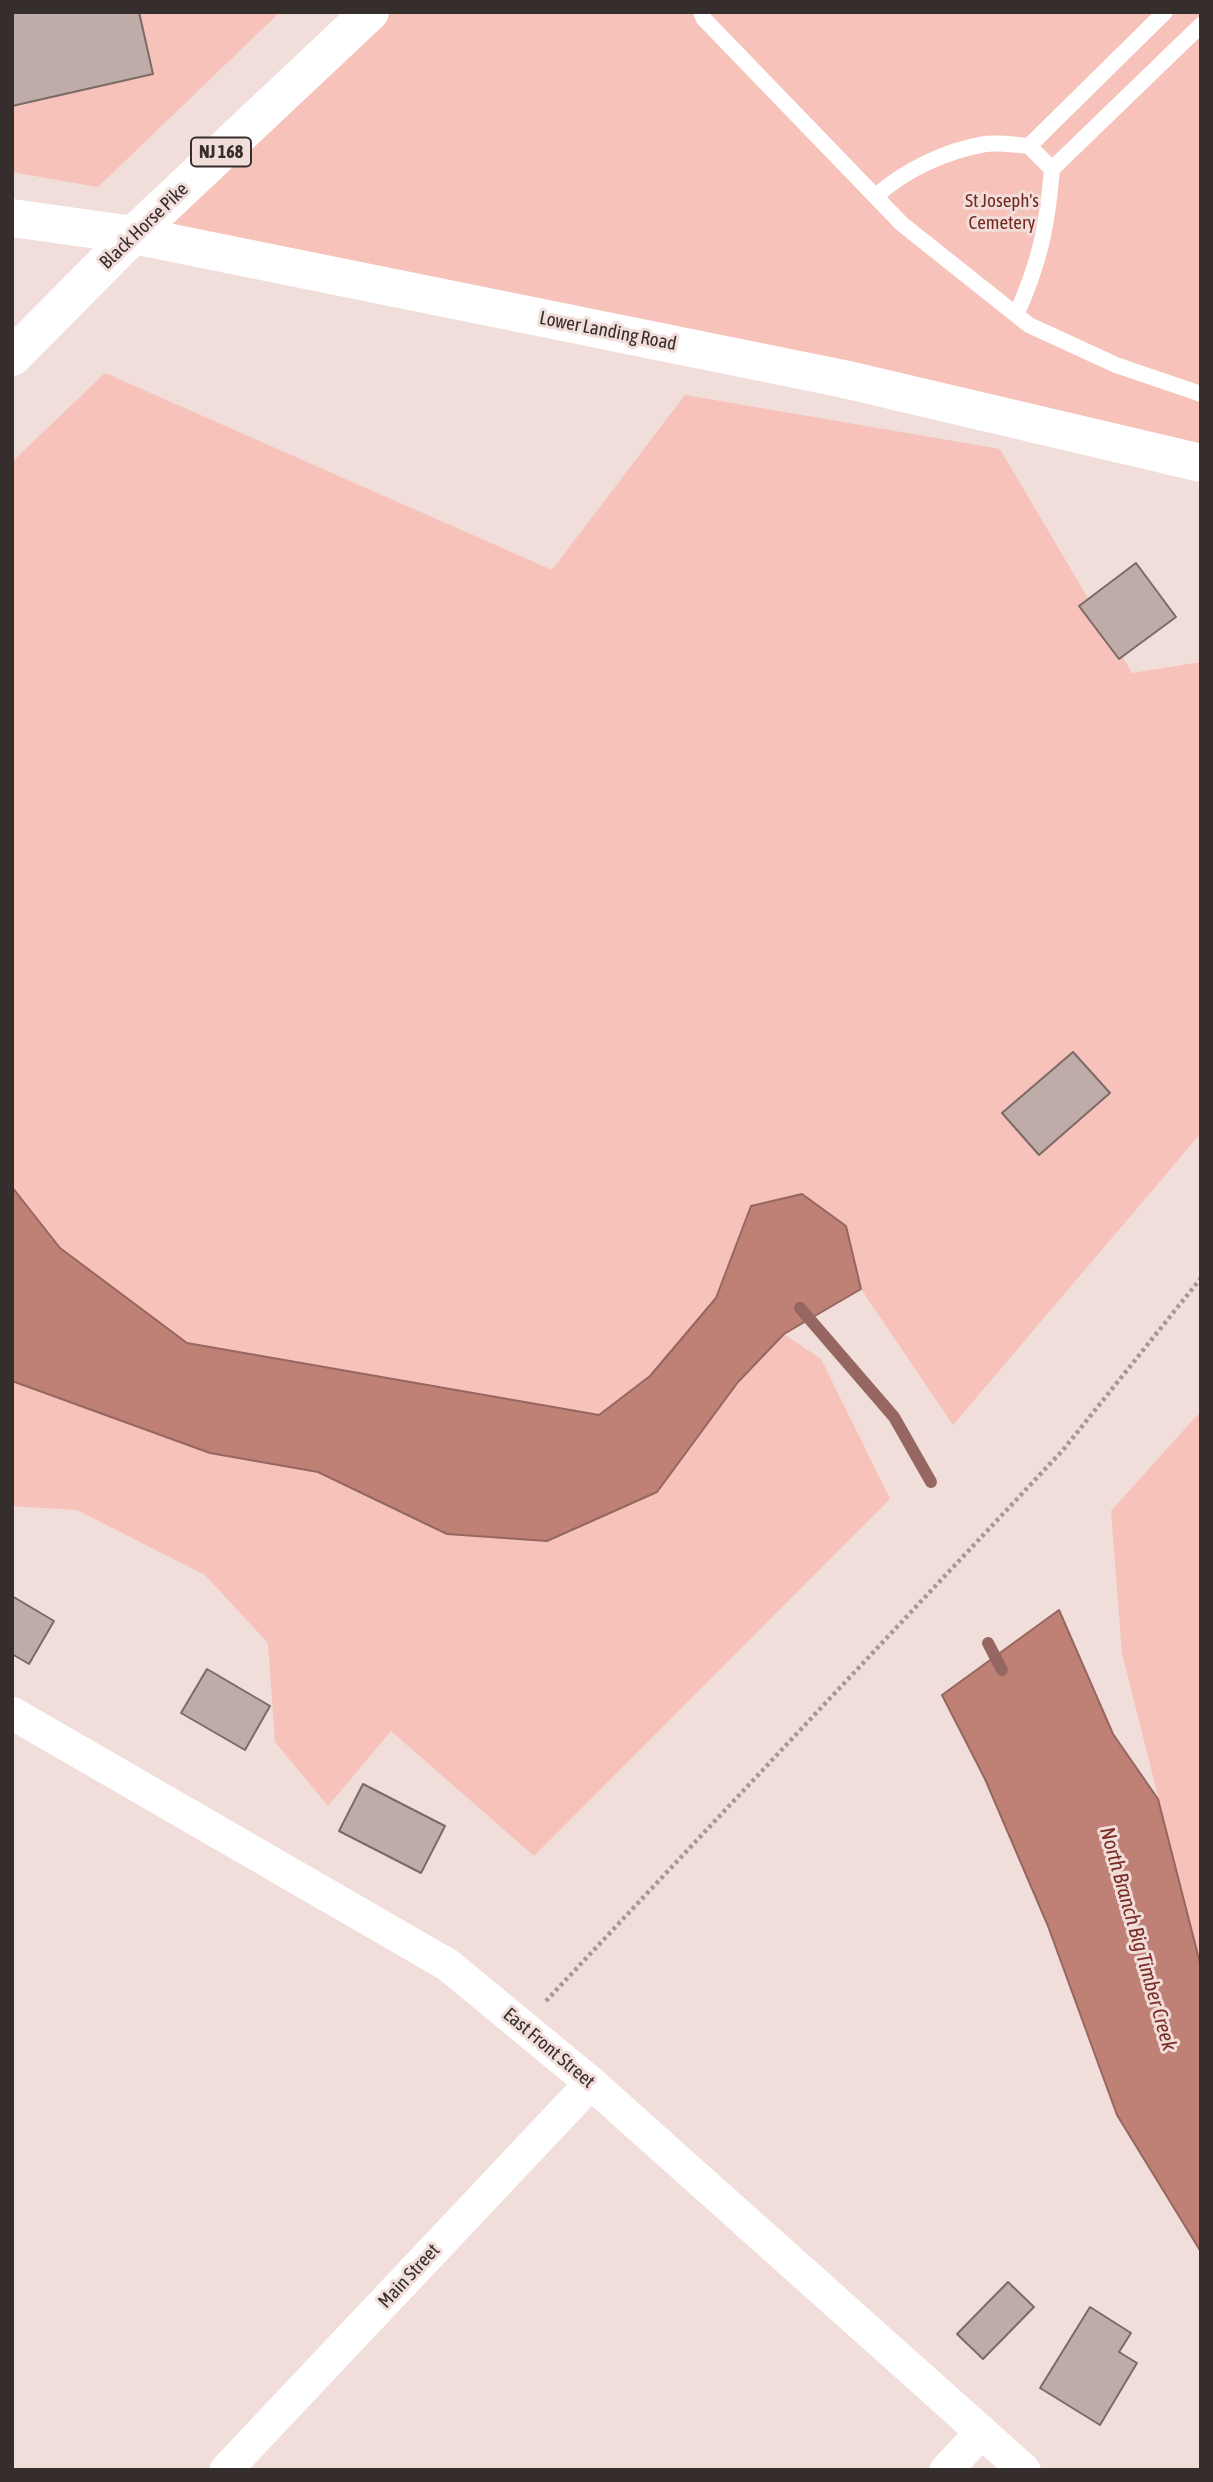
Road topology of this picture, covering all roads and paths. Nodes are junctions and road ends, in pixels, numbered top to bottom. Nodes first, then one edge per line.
1 (370, 12) edge
2 (701, 12) edge
3 (1165, 12) edge
4 (1201, 25) edge
5 (1029, 146) junction
6 (1052, 169) junction
7 (876, 196) junction
8 (12, 218) edge
9 (133, 235) junction
10 (1016, 315) junction
11 (12, 357) edge
12 (1201, 394) edge
13 (1201, 463) edge
14 (1201, 1278) edge
15 (12, 1713) edge
16 (523, 2025) junction
17 (592, 2083) junction
18 (982, 2432) junction
19 (226, 2470) edge
20 (946, 2470) edge
21 (1024, 2470) edge

1 - 9 main road, Black Horse Pike / NJ 168
2 - 7 lane
3 - 5 lane
4 - 6 lane
5 - 6 lane
5 - 7 lane
6 - 10 lane
7 - 10 lane
8 - 9 main road, Lower Landing Road
9 - 11 main road, Black Horse Pike / NJ 168
9 - 13 main road, Lower Landing Road
10 - 12 lane
14 - 16 path
15 - 16 street, East Front Street
16 - 17 street, East Front Street
17 - 18 street, East Front Street
17 - 19 street, Main Street
18 - 20 street
18 - 21 street, East Front Street

